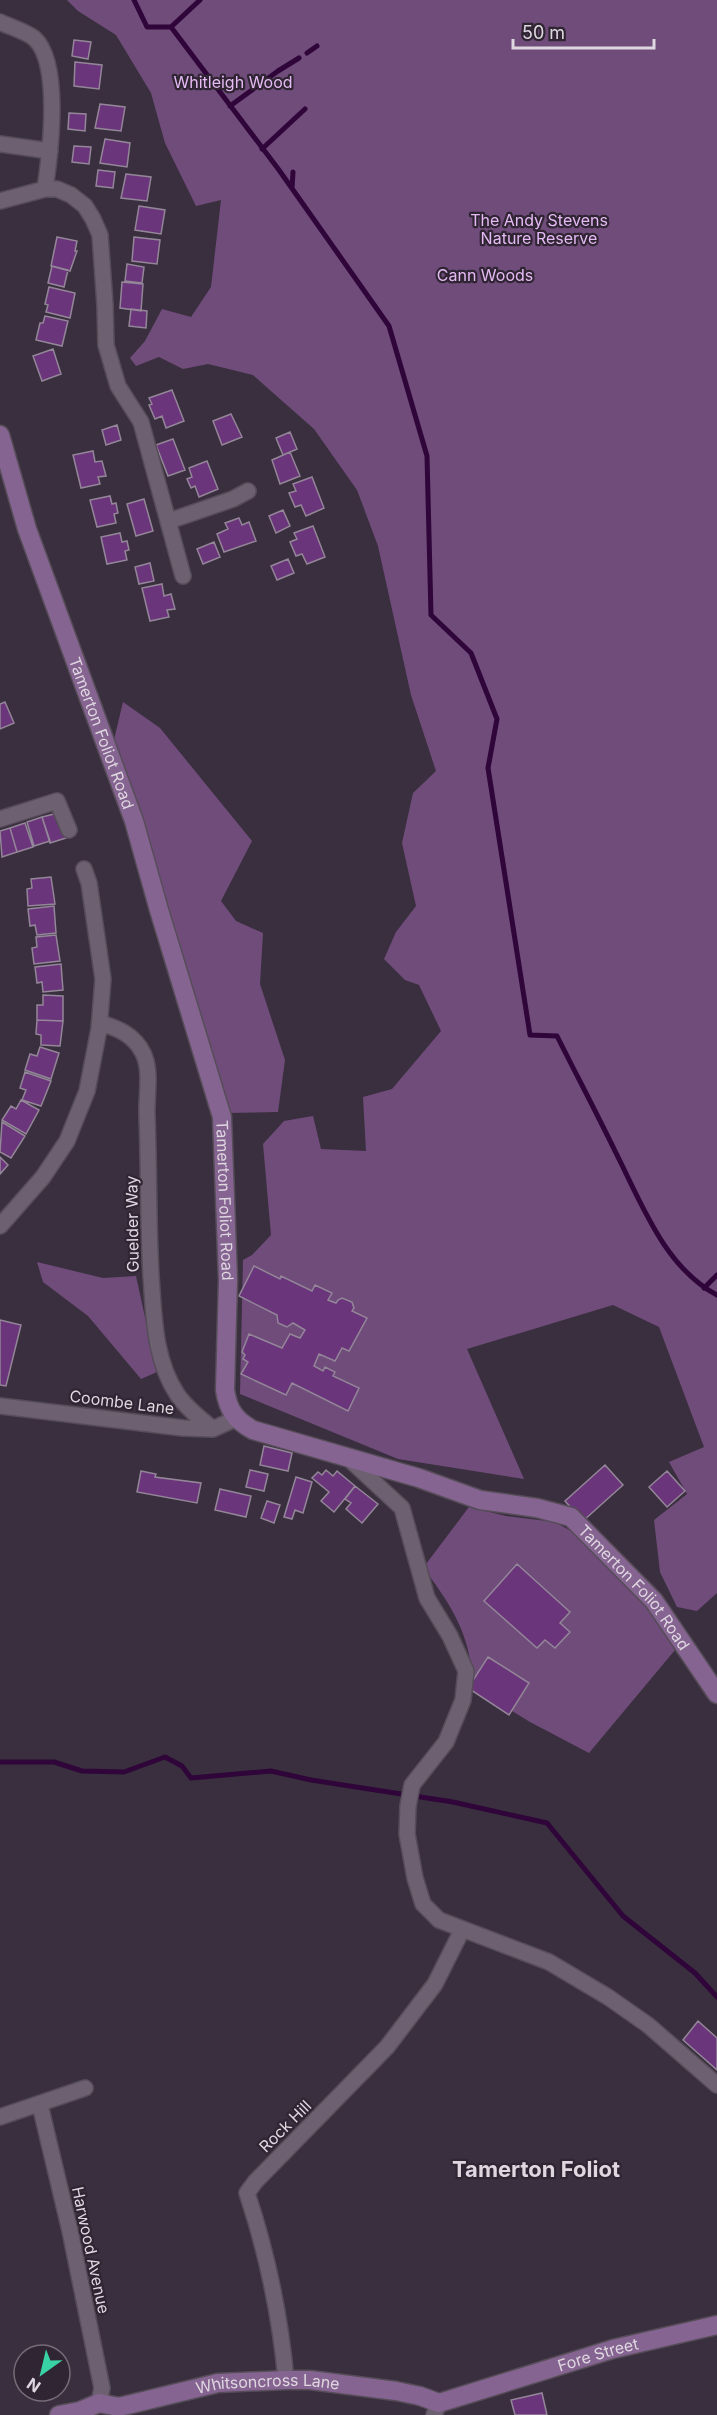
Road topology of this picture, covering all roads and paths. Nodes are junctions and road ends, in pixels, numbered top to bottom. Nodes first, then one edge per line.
1 (0, 22) edge
2 (0, 144) edge
3 (50, 151) junction
4 (45, 189) junction
5 (0, 201) edge
6 (0, 435) edge
7 (248, 491) dead end
8 (169, 521) junction
9 (183, 576) dead end
10 (0, 819) edge
11 (69, 830) dead end
12 (84, 869) dead end
13 (100, 1023) junction
14 (0, 1226) edge
15 (0, 1406) edge
16 (237, 1418) junction
17 (213, 1429) junction
18 (347, 1457) junction
19 (717, 1694) edge
20 (462, 1930) junction
21 (717, 2085) edge
22 (85, 2088) dead end
23 (40, 2105) junction
24 (0, 2117) edge
25 (717, 2325) edge
26 (286, 2380) junction
27 (479, 2389) joint
28 (99, 2403) junction
29 (436, 2409) edge
30 (58, 2415) edge

1 - 3 street
2 - 3 street
3 - 4 street
4 - 5 street
4 - 8 street
6 - 16 street, Tamerton Foliot Road
7 - 8 street
8 - 9 street
10 - 11 street
12 - 13 street
13 - 14 street
13 - 17 street, Guelder Way
15 - 17 street, Coombe Lane
16 - 17 street, Coombe Lane
16 - 18 street, Tamerton Foliot Road
18 - 19 street, Tamerton Foliot Road
18 - 20 street
20 - 21 street
20 - 26 street, Rock Hill
22 - 23 street
23 - 24 street
23 - 28 street, Harwood Avenue
25 - 27 street, Fore Street
26 - 28 street, Whitsoncross Lane
26 - 29 street, Whitsoncross Lane
27 - 29 street, Whitsoncross Lane
28 - 30 street, Whitsoncross Lane

